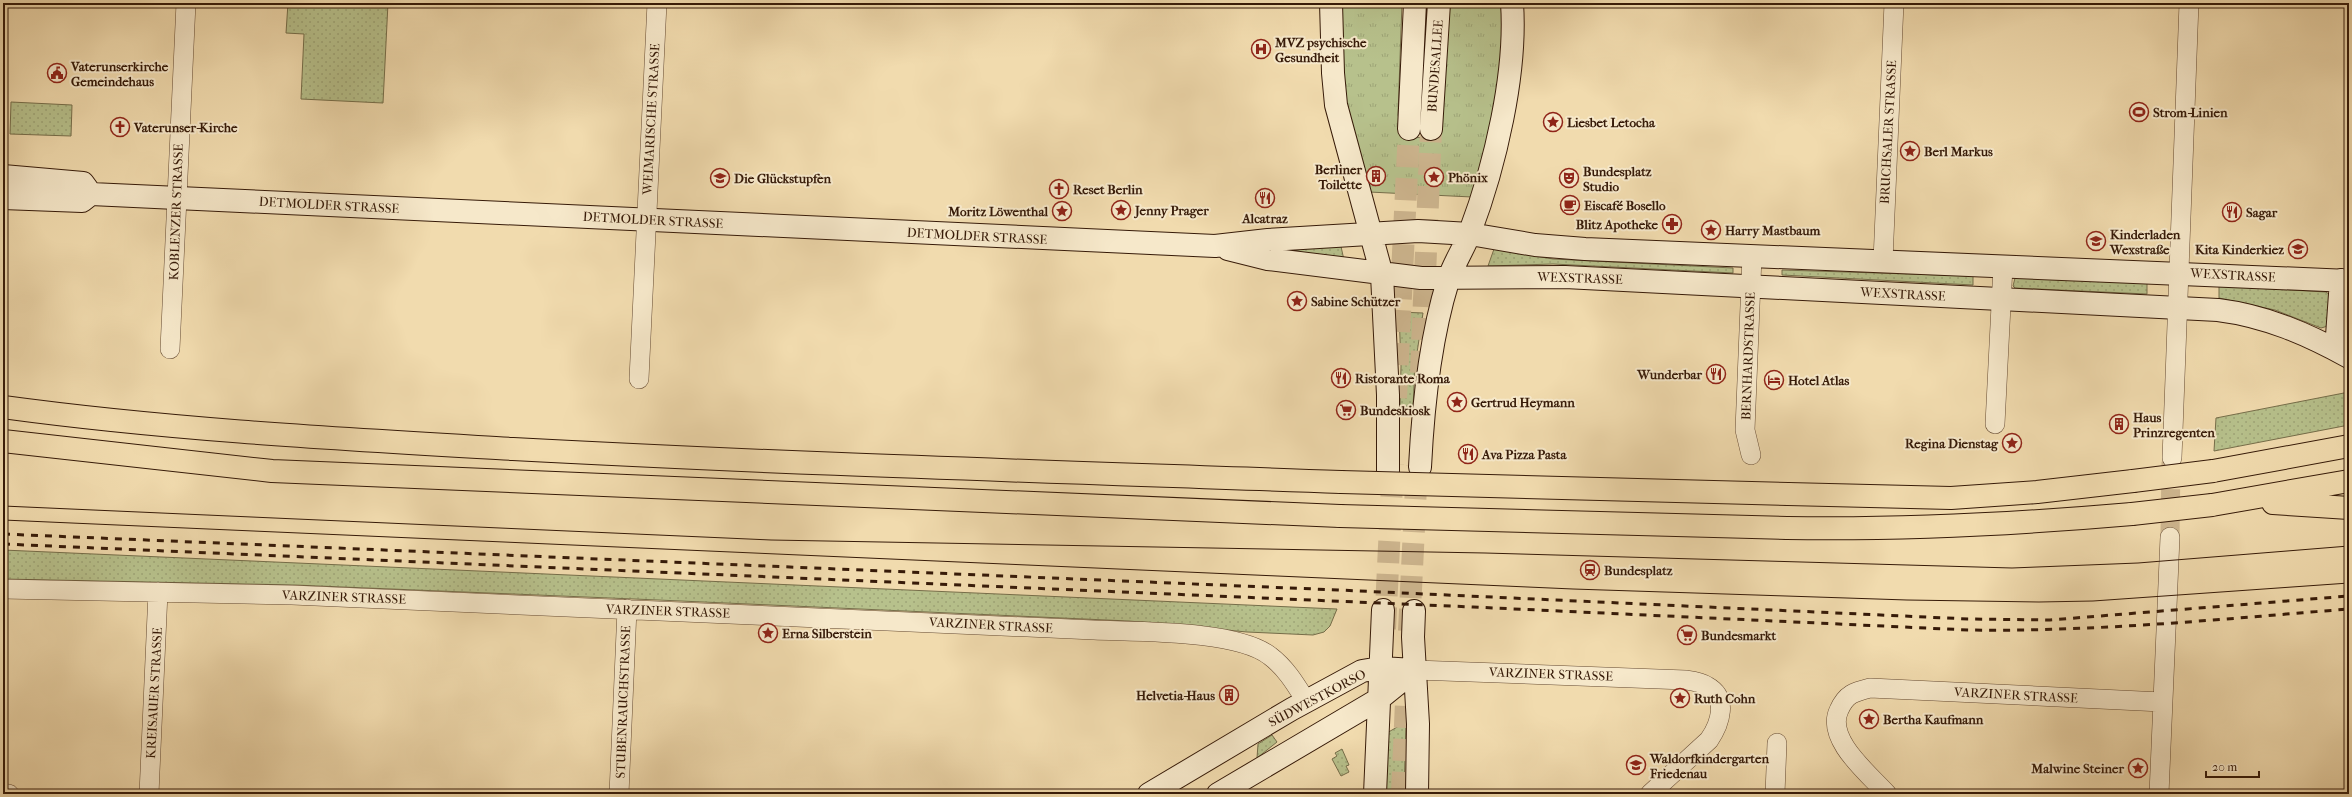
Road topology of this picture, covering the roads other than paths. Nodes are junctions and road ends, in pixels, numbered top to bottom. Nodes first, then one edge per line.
1 (186, 3) edge
2 (657, 3) edge
3 (1331, 3) edge
4 (1415, 3) edge
5 (1439, 3) edge
6 (1512, 3) edge
7 (1894, 3) edge
8 (2188, 3) edge
9 (1409, 129) tunnel mouth
10 (1431, 129) tunnel mouth
11 (3, 176) edge
12 (91, 194) junction
13 (3, 198) edge
14 (176, 198) junction
15 (646, 220) junction
16 (1371, 233) junction
17 (1470, 234) junction
18 (1215, 246) junction
19 (1752, 256) junction
20 (1883, 261) junction
21 (2003, 266) junction
22 (2177, 273) junction
23 (1382, 275) junction
24 (1448, 279) junction
25 (2345, 281) edge
26 (1751, 286) junction
27 (2002, 300) junction
28 (2176, 308) junction
29 (170, 349) dead end
30 (2343, 353) edge
31 (639, 379) dead end
32 (3, 407) edge
33 (1995, 424) dead end
34 (7, 444) edge
35 (2349, 446) edge
36 (1751, 454) dead end
37 (2172, 458) tunnel mouth
38 (1420, 467) tunnel mouth
39 (1388, 471) tunnel mouth
40 (2349, 481) edge
41 (2240, 501) junction
42 (2349, 508) edge
43 (2170, 537) tunnel mouth
44 (3, 589) edge
45 (158, 592) junction
46 (628, 609) junction
47 (1383, 610) tunnel mouth
48 (1414, 611) tunnel mouth
49 (1380, 668) junction
50 (1415, 670) junction
51 (1379, 699) junction
52 (1306, 701) junction
53 (2162, 702) junction
54 (1777, 743) dead end
55 (3, 793) edge
56 (9, 794) edge
57 (149, 794) edge
58 (619, 794) edge
59 (1149, 794) edge
60 (1218, 794) edge
61 (1375, 794) edge
62 (1417, 794) edge
63 (1650, 794) edge
64 (1775, 794) edge
65 (1887, 794) edge
66 (2159, 794) edge

1 - 14 street, KOBLENZER STRASSE
2 - 15 street, WEIMARISCHE STRASSE
3 - 16 main road
4 - 9 main road, BUNDESALLEE
5 - 10 main road, BUNDESALLEE
6 - 17 main road
7 - 20 street, BRUCHSALER STRASSE
8 - 22 street
11 - 12 main road
12 - 13 main road, DETMOLDER STRASSE
12 - 14 main road, DETMOLDER STRASSE
14 - 15 main road, DETMOLDER STRASSE
14 - 29 street, KOBLENZER STRASSE
15 - 18 main road, DETMOLDER STRASSE
15 - 31 street, WEIMARISCHE STRASSE
16 - 17 main road
16 - 18 main road, DETMOLDER STRASSE
16 - 23 main road
17 - 19 main road, WEXSTRASSE
17 - 24 main road
18 - 23 main road, DETMOLDER STRASSE
19 - 20 main road, WEXSTRASSE
19 - 26 street, BERNHARDSTRASSE
20 - 21 main road, WEXSTRASSE
21 - 22 main road, WEXSTRASSE
21 - 27 street
22 - 25 main road, WEXSTRASSE
22 - 28 street
23 - 24 main road
23 - 39 main road
24 - 26 main road, WEXSTRASSE
24 - 38 main road
25 - 30 main road
26 - 27 main road, WEXSTRASSE
26 - 36 street, BERNHARDSTRASSE
27 - 28 main road, WEXSTRASSE
27 - 33 street
28 - 30 main road, WEXSTRASSE
28 - 37 street
32 - 35 highway, bridge
34 - 41 highway, bridge
40 - 41 highway
41 - 42 highway
43 - 53 street
44 - 45 street, VARZINER STRASSE
45 - 46 street, VARZINER STRASSE
45 - 57 street, KREISAUER STRASSE
46 - 52 street, VARZINER STRASSE
46 - 58 street, STUBENRAUCHSTRASSE
47 - 49 main road
48 - 50 main road
49 - 50 main road, SÜDWESTKORSO
49 - 51 main road
49 - 52 main road, SÜDWESTKORSO
50 - 51 main road
50 - 62 main road
50 - 63 street, VARZINER STRASSE
51 - 60 main road
51 - 61 main road
52 - 59 main road, SÜDWESTKORSO
53 - 65 street, VARZINER STRASSE
53 - 66 street
54 - 64 street
55 - 56 street

